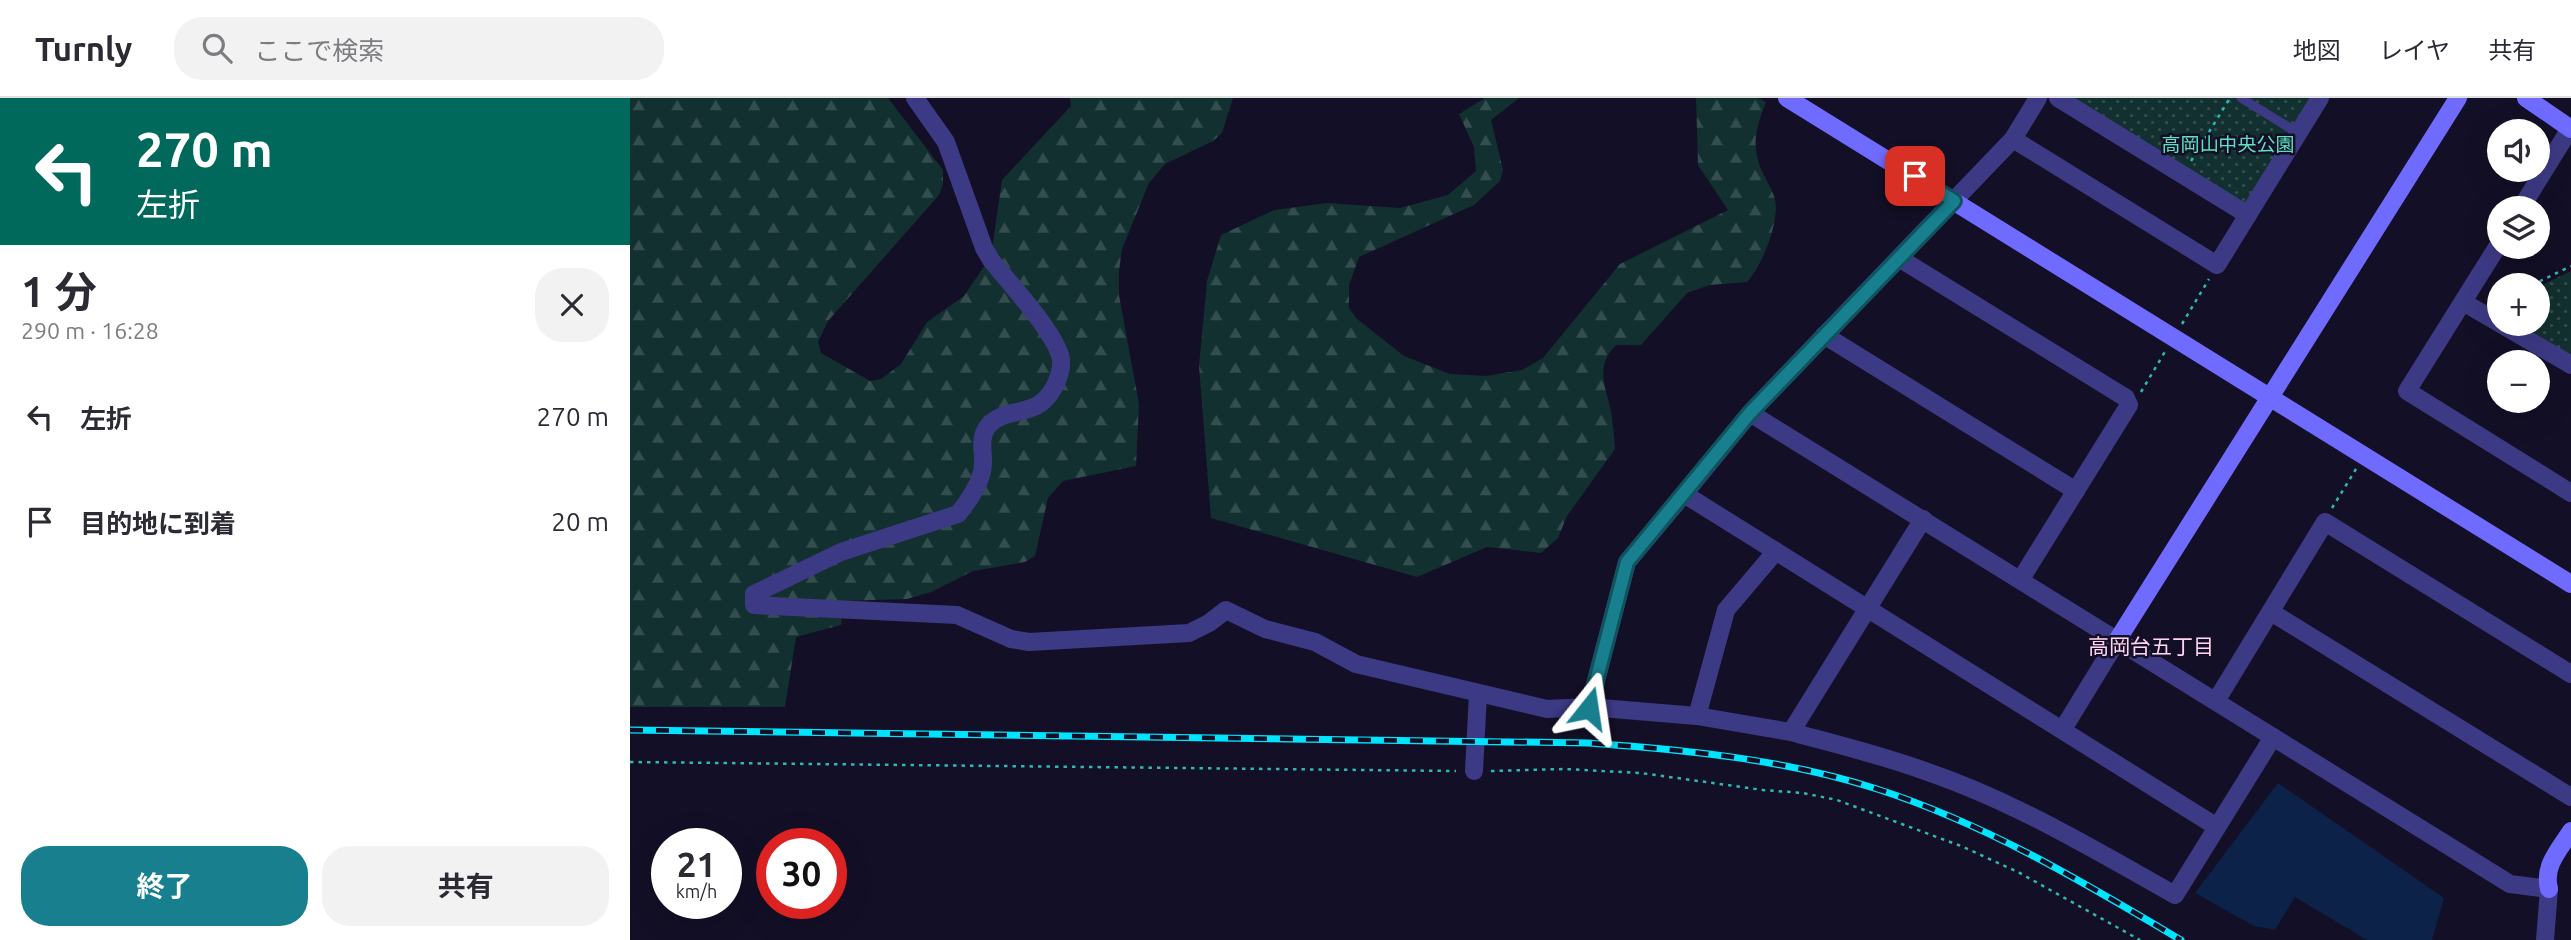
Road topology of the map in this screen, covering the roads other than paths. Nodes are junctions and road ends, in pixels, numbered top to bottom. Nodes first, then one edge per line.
1 (915, 98) edge
2 (1787, 98) edge
3 (2038, 98) edge
4 (2058, 98) edge
5 (2241, 98) edge
6 (2320, 98) edge
7 (2458, 98) edge
8 (2526, 98) edge
9 (2571, 128) edge
10 (2298, 133) junction
11 (2013, 139) junction
12 (2528, 196) edge
13 (1954, 201) junction
14 (2248, 215) junction
15 (1899, 258) junction
16 (2490, 259) edge
17 (2463, 302) junction
18 (1824, 335) junction
19 (2571, 365) edge
20 (2271, 398) junction
21 (1750, 413) junction
22 (2076, 491) junction
23 (2571, 493) edge
24 (1684, 494) junction
25 (1923, 519) junction
26 (1776, 551) junction
27 (2021, 579) junction
28 (2571, 584) edge
29 (1868, 608) junction
30 (2271, 612) junction
31 (2118, 639) junction
32 (2571, 674) edge
33 (1478, 694) junction
34 (2216, 701) junction
35 (1589, 708) junction
36 (1697, 716) junction
37 (2063, 729) junction
38 (1791, 732) junction
39 (2273, 737) junction
40 (1474, 771) road end
41 (2571, 797) edge
42 (2217, 827) junction
43 (2571, 831) edge
44 (2549, 889) junction
45 (2545, 940) edge

1 - 33 street
2 - 13 street
3 - 11 street
4 - 14 street
5 - 10 lane
6 - 10 street
7 - 20 street
8 - 9 street
9 - 12 street
10 - 14 street
11 - 13 street
11 - 14 street
13 - 15 street
13 - 20 street
15 - 18 street
15 - 22 street
16 - 17 street
17 - 19 street
17 - 23 street
18 - 21 street
18 - 22 street
20 - 28 street
20 - 31 street
21 - 24 street
21 - 25 street
22 - 27 street
24 - 26 street
24 - 35 street
25 - 27 street
25 - 29 street
26 - 29 street
26 - 36 street
27 - 31 street
29 - 37 street
29 - 38 street
30 - 32 street
30 - 34 street
30 - 41 street
31 - 34 street
31 - 37 street
33 - 35 street
33 - 40 street
34 - 39 street
35 - 36 street
36 - 38 street
37 - 42 street
38 - 42 street
39 - 42 street
39 - 44 street
43 - 44 street
44 - 45 street

